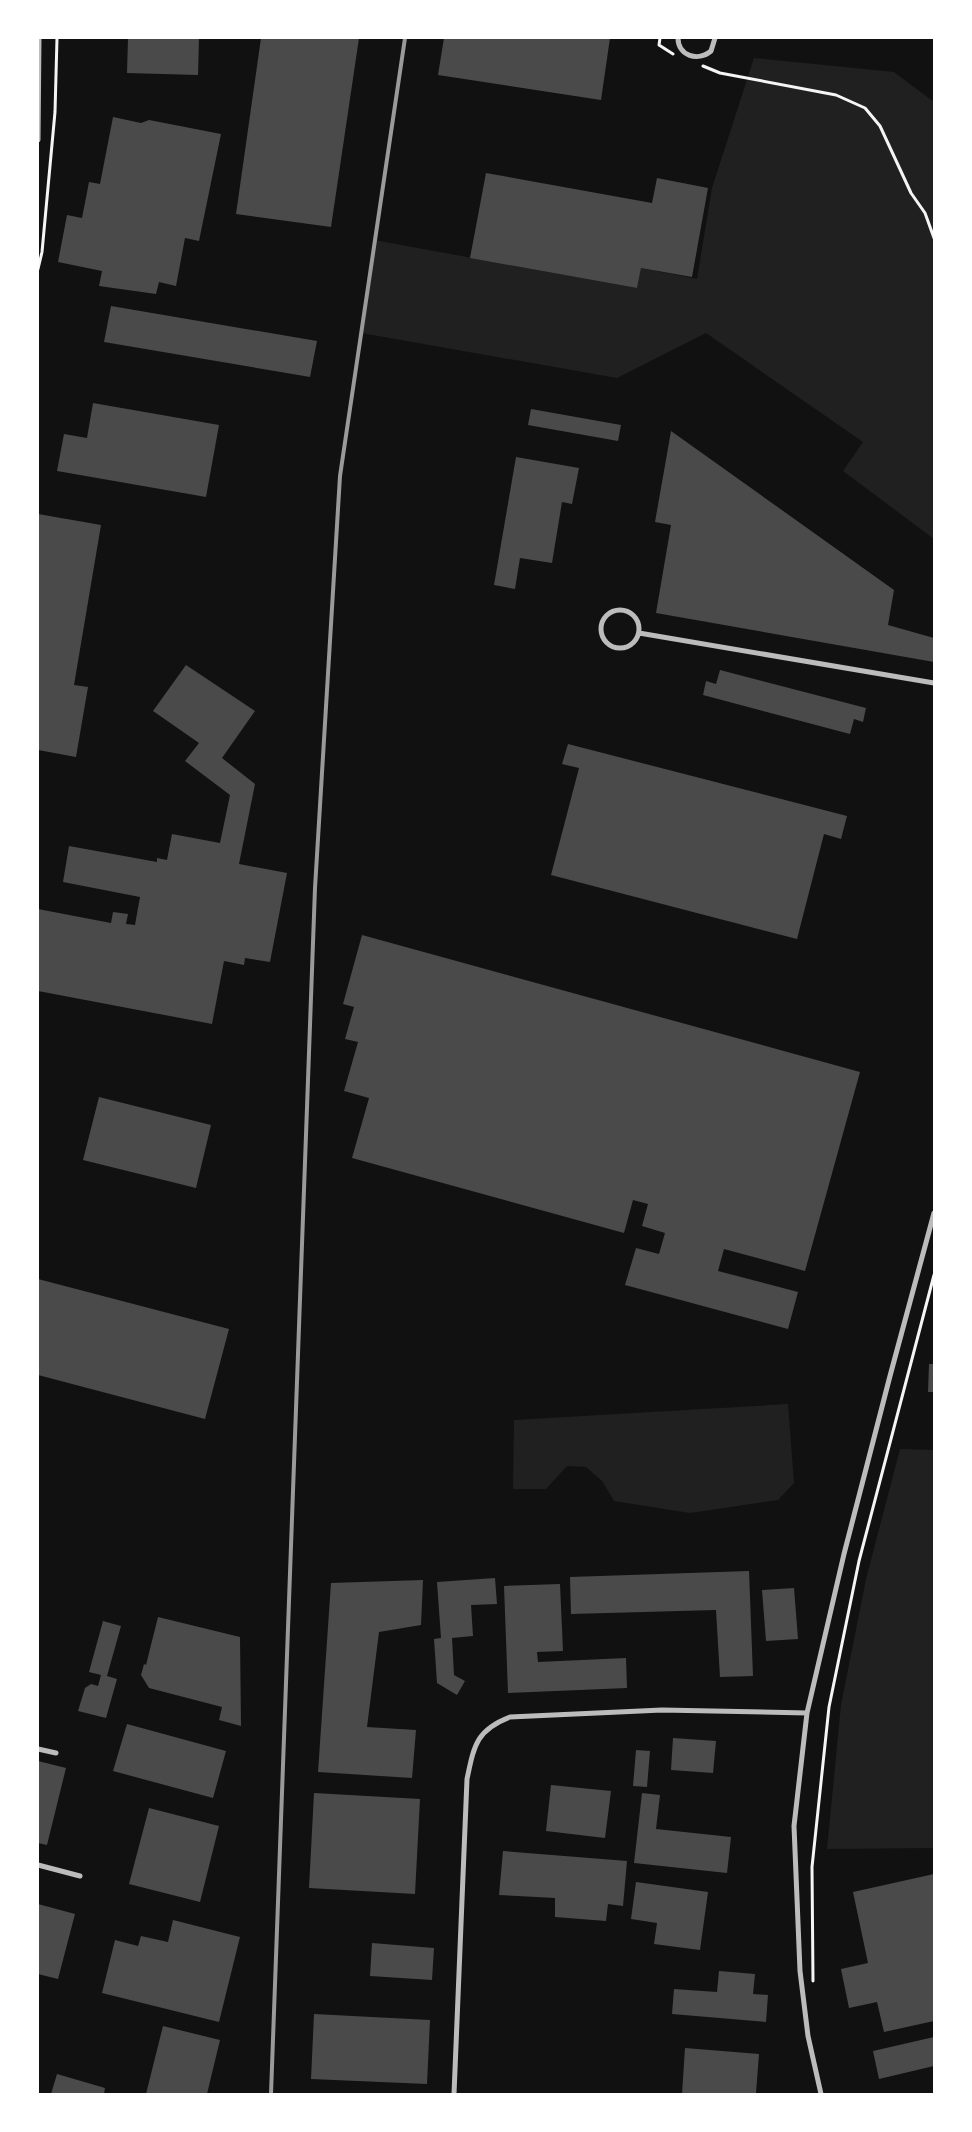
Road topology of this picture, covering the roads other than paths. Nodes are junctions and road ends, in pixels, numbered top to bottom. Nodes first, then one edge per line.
1 (40, 38) edge
2 (678, 38) edge
3 (715, 38) edge
4 (38, 140) edge
5 (639, 633) junction
6 (934, 682) edge
7 (934, 1213) edge
8 (807, 1713) junction
9 (38, 1748) edge
10 (56, 1753) dead end
11 (38, 1865) edge
12 (80, 1876) dead end
13 (454, 2094) edge
14 (821, 2094) edge

1 - 4 street
2 - 3 street
5 - 5 street
5 - 6 street
7 - 8 street
8 - 13 street
8 - 14 street
9 - 10 street
11 - 12 street

